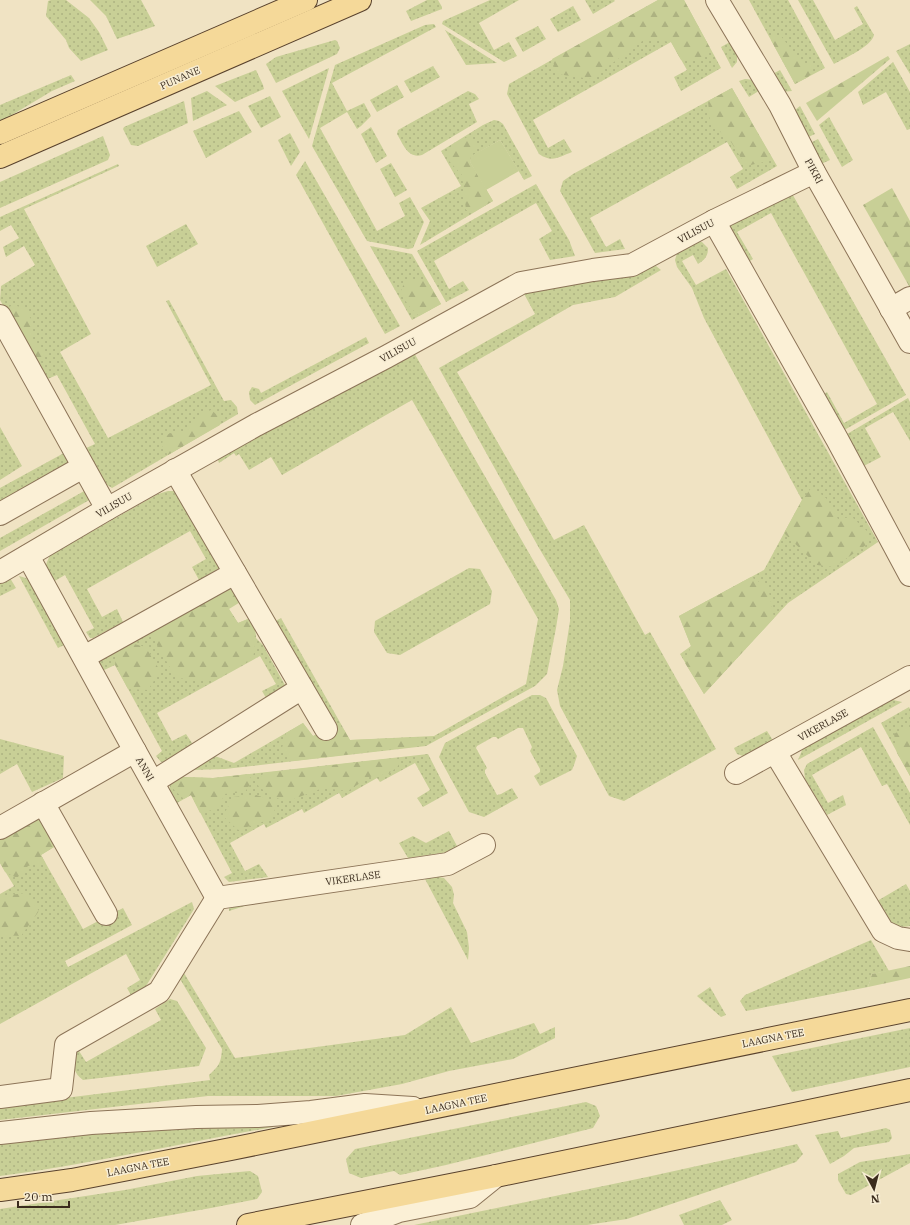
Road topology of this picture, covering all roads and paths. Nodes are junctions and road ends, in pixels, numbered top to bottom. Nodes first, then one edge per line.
1 (306, 0) edge
2 (360, 0) edge
3 (717, 0) edge
4 (0, 133) edge
5 (0, 157) edge
6 (814, 172) junction
7 (714, 222) junction
8 (910, 298) edge
9 (891, 309) junction
10 (0, 316) edge
11 (910, 342) edge
12 (83, 467) junction
13 (175, 470) junction
14 (107, 509) junction
15 (0, 514) edge
16 (28, 556) junction
17 (0, 572) edge
18 (235, 573) junction
19 (910, 575) edge
20 (84, 657) junction
21 (908, 683) edge
22 (302, 688) junction
23 (326, 729) dead end
24 (135, 751) junction
25 (775, 752) junction
26 (736, 773) dead end
27 (153, 782) junction
28 (43, 803) junction
29 (0, 828) edge
30 (484, 845) dead end
31 (217, 898) junction
32 (106, 914) dead end
33 (910, 940) edge
34 (910, 1010) edge
35 (910, 1090) edge
36 (0, 1097) edge
37 (429, 1109) junction
38 (0, 1134) edge
39 (496, 1176) junction
40 (0, 1190) edge
41 (248, 1225) edge
42 (362, 1225) edge

1 - 4 main road
2 - 5 main road, PUNANE
3 - 6 street, PIKRI
6 - 7 street, VILISUU
6 - 9 street, PIKRI
7 - 13 street, VILISUU
7 - 19 street
8 - 9 street
9 - 11 street, PIKRI
10 - 12 street
12 - 14 street
12 - 15 street
13 - 14 street, VILISUU
13 - 18 street
14 - 16 street, VILISUU
16 - 17 street, VILISUU
16 - 20 street, ANNI
18 - 20 street
18 - 22 street
20 - 24 street, ANNI
21 - 25 street, VIKERLASE
22 - 23 street
22 - 27 street
24 - 27 street, ANNI
24 - 28 street
25 - 26 street, VIKERLASE
25 - 33 street
27 - 31 street, ANNI
28 - 29 street
28 - 32 street
30 - 31 street, VIKERLASE
31 - 36 street
34 - 37 main road, LAAGNA TEE
35 - 39 main road
37 - 38 street
37 - 40 main road, LAAGNA TEE
39 - 41 main road
39 - 42 street

